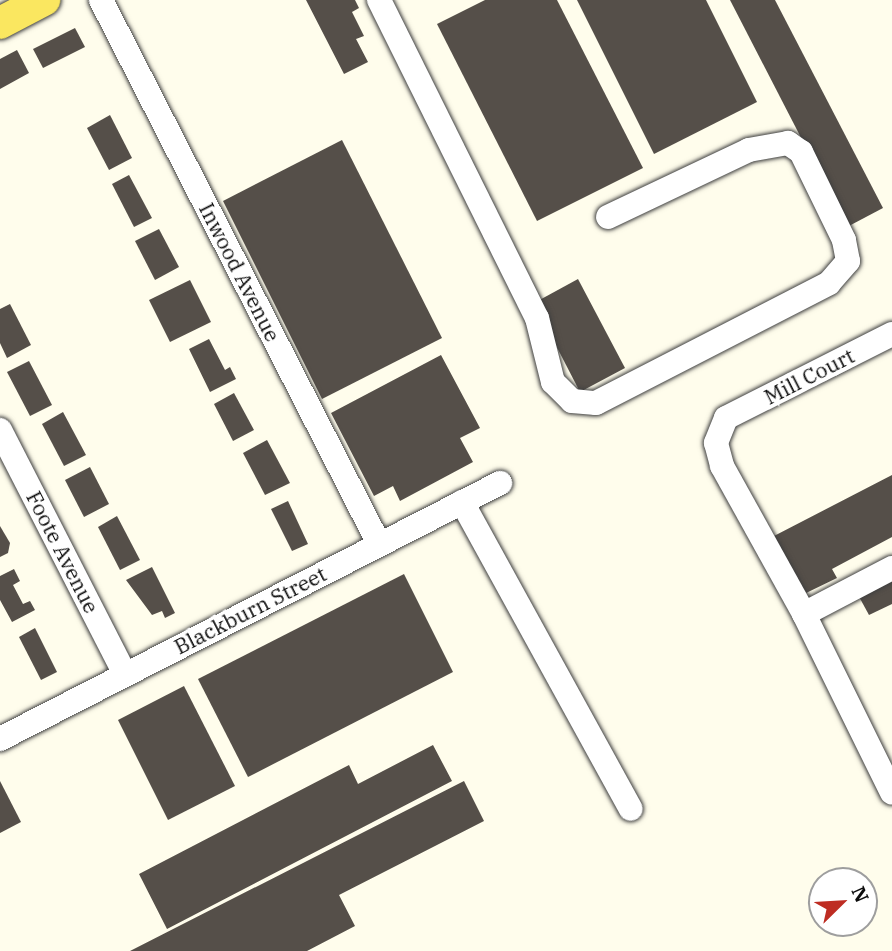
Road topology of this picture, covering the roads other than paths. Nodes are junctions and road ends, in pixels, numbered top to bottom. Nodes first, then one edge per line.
1 (44, 0) edge
2 (101, 0) edge
3 (379, 0) edge
4 (0, 23) edge
5 (608, 217) dead end
6 (892, 334) edge
7 (0, 430) edge
8 (499, 483) dead end
9 (462, 502) junction
10 (379, 544) junction
11 (892, 568) edge
12 (804, 614) junction
13 (125, 674) junction
14 (0, 739) edge
15 (892, 793) edge
16 (631, 809) dead end

1 - 4 main road
2 - 10 street, Inwood Avenue
3 - 5 street
6 - 12 street, Mill Court
7 - 13 street, Foote Avenue
8 - 9 street, Blackburn Street
9 - 10 street, Blackburn Street
9 - 16 street
10 - 13 street, Blackburn Street
11 - 12 street
12 - 15 street
13 - 14 street, Blackburn Street

